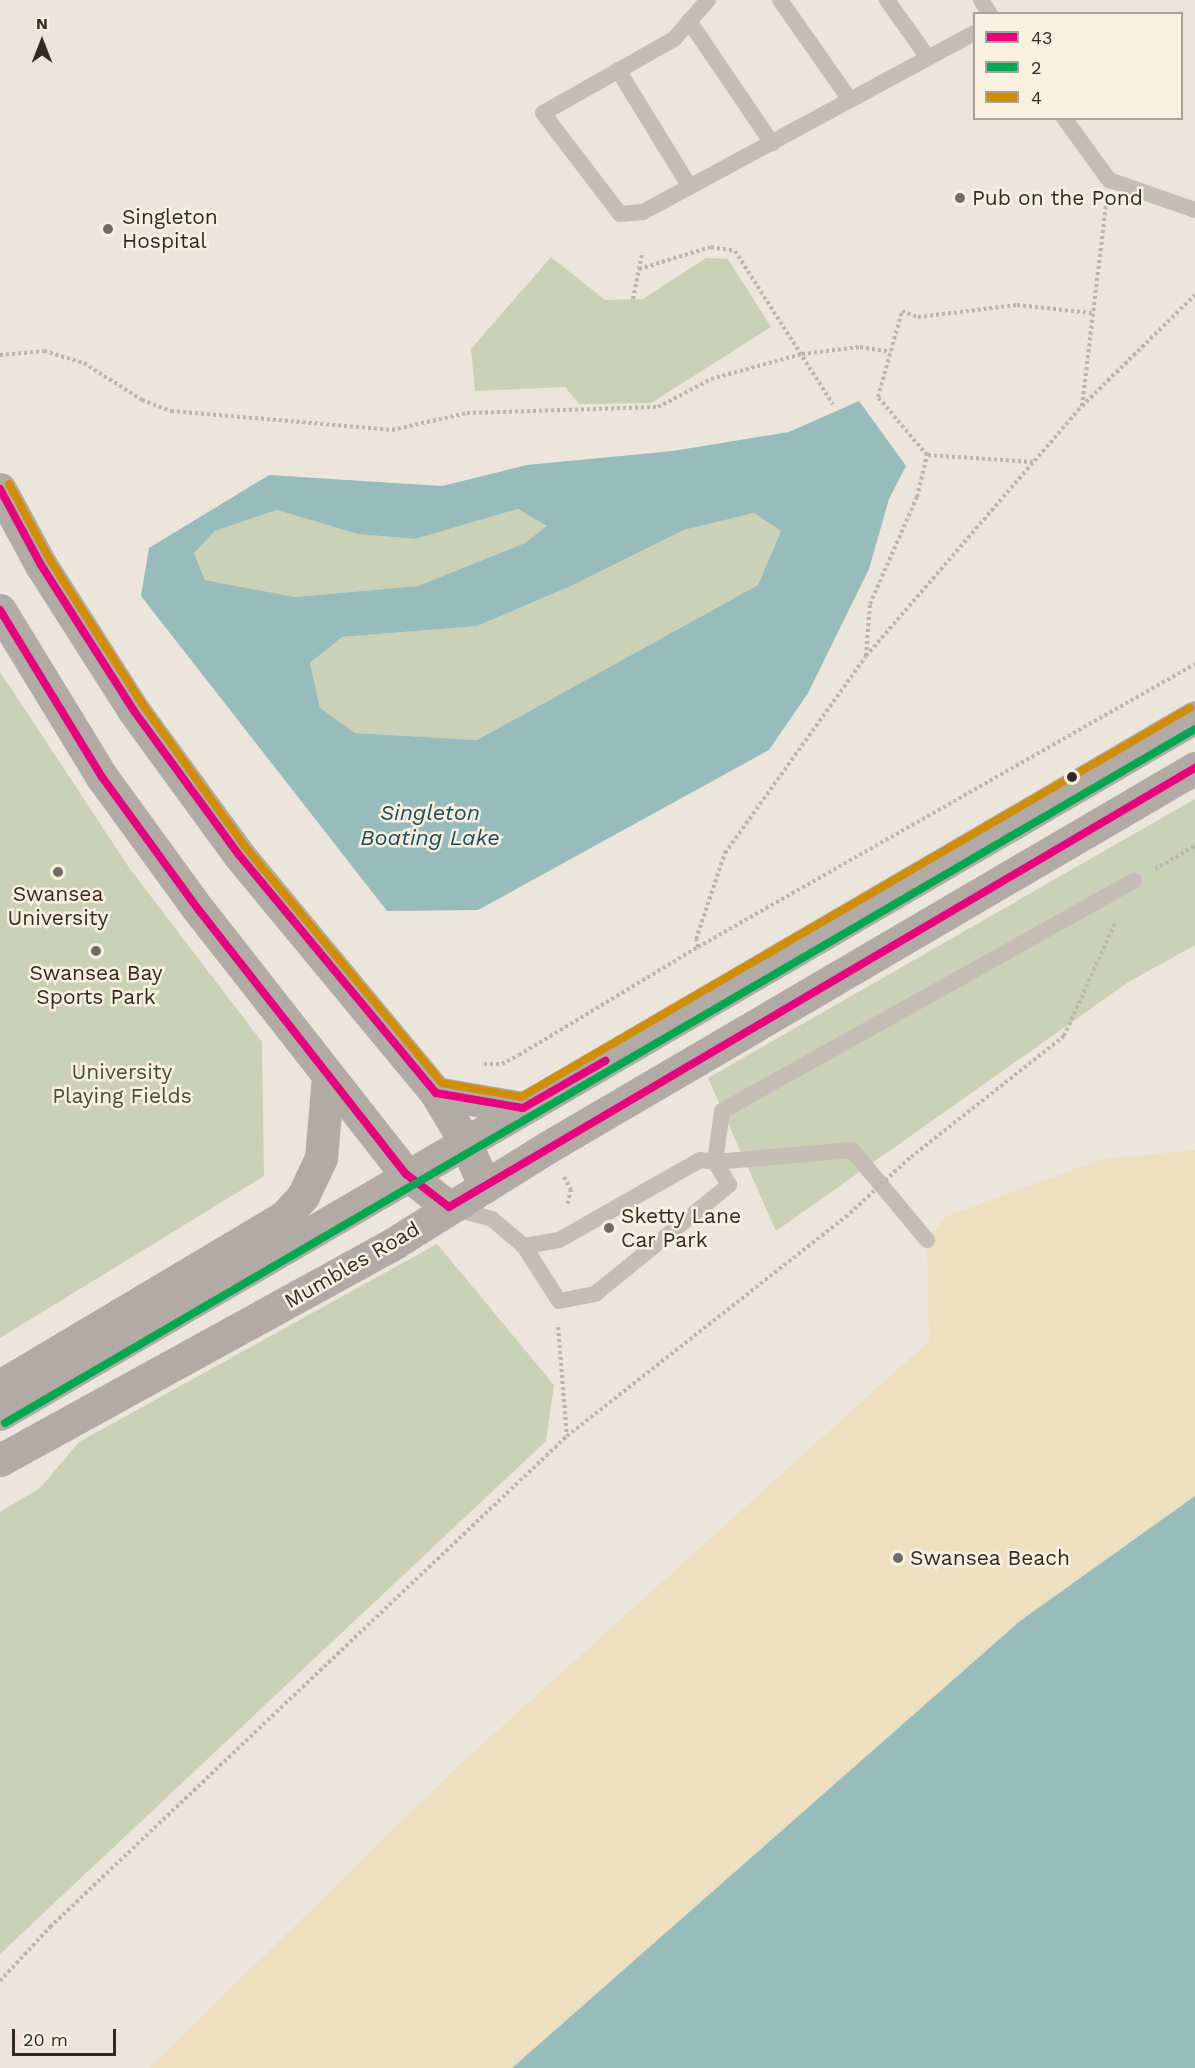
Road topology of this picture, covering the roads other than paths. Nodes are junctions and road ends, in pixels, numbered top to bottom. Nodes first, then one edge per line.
1 (708, 0) edge
2 (780, 0) edge
3 (887, 0) edge
4 (689, 21) junction
5 (973, 34) edge
6 (928, 58) junction
7 (618, 70) junction
8 (850, 100) junction
9 (1066, 120) edge
10 (772, 143) junction
11 (690, 187) junction
12 (1195, 210) edge
13 (0, 489) edge
14 (0, 610) edge
15 (1195, 717) edge
16 (1195, 768) edge
17 (1134, 881) road end
18 (328, 1076) junction
19 (436, 1093) junction
20 (523, 1108) junction
21 (465, 1142) junction
22 (715, 1162) junction
23 (406, 1174) junction
24 (485, 1187) junction
25 (449, 1208) junction
26 (492, 1219) junction
27 (927, 1240) dead end
28 (525, 1246) junction
29 (0, 1386) edge
30 (0, 1414) edge
31 (0, 1460) edge

1 - 4 lane
2 - 8 lane
3 - 6 lane
4 - 7 lane
4 - 10 lane
5 - 6 lane
6 - 8 lane
7 - 11 lane
7 - 11 lane
8 - 10 lane
9 - 12 lane
10 - 11 lane
13 - 19 main road
14 - 18 main road
15 - 20 main road
16 - 24 main road, Mumbles Road
17 - 22 lane
18 - 23 main road
18 - 29 main road
19 - 20 main road
19 - 21 main road
20 - 21 main road
21 - 23 main road
21 - 24 main road
22 - 27 lane
22 - 28 lane
22 - 28 lane
23 - 25 main road
23 - 30 main road
24 - 25 main road, Mumbles Road
24 - 26 lane
25 - 26 lane
25 - 31 main road, Mumbles Road
26 - 28 lane

